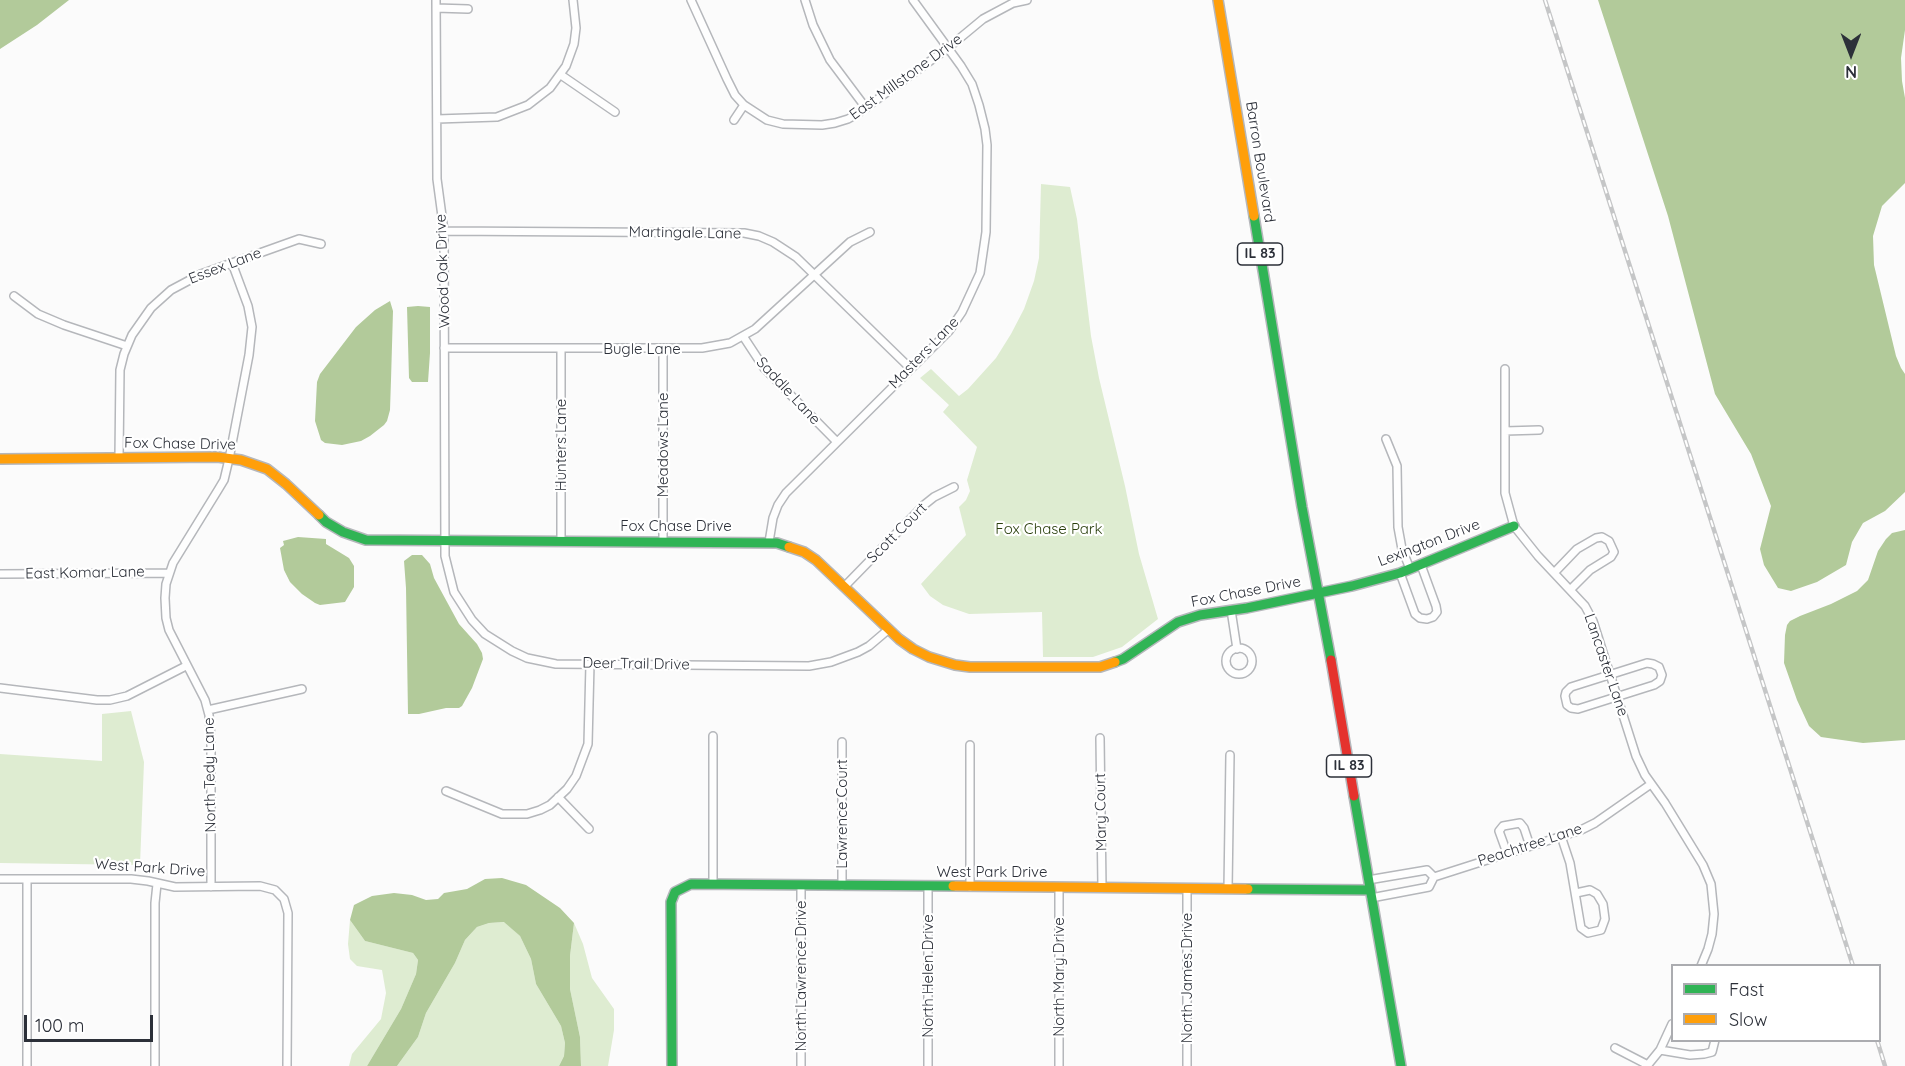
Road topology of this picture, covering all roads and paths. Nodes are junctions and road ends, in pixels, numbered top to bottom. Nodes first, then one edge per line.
1 (573, 0) edge
2 (691, 0) edge
3 (805, 0) edge
4 (913, 0) edge
5 (1025, 0) edge
6 (1218, 0) edge
7 (436, 4) edge
8 (468, 9) dead end
9 (948, 48) junction
10 (561, 75) junction
11 (744, 105) junction
12 (866, 108) junction
13 (615, 112) dead end
14 (436, 119) junction
15 (734, 120) dead end
16 (444, 231) junction
17 (870, 232) dead end
18 (321, 244) dead end
19 (232, 263) junction
20 (814, 274) junction
21 (14, 296) dead end
22 (743, 336) junction
23 (127, 346) junction
24 (444, 348) junction
25 (663, 348) junction
26 (561, 349) junction
27 (911, 369) junction
28 (1505, 369) dead end
29 (1539, 430) dead end
30 (1505, 431) junction
31 (1386, 439) dead end
32 (837, 442) junction
33 (119, 458) junction
34 (0, 459) edge
35 (229, 459) junction
36 (954, 487) dead end
37 (1514, 526) junction
38 (445, 541) junction
39 (561, 541) junction
40 (663, 541) junction
41 (769, 542) junction
42 (1421, 565) junction
43 (1410, 569) junction
44 (169, 573) junction
45 (1400, 573) junction
46 (1554, 573) junction
47 (0, 574) edge
48 (844, 587) junction
49 (1570, 590) junction
50 (1319, 593) junction
51 (1231, 610) junction
52 (889, 629) junction
53 (1237, 649) dead end
54 (590, 664) junction
55 (186, 666) junction
56 (1610, 675) junction
57 (0, 688) edge
58 (302, 689) dead end
59 (1617, 697) junction
60 (208, 710) junction
61 (713, 736) dead end
62 (1100, 738) dead end
63 (842, 742) dead end
64 (970, 745) dead end
65 (1230, 755) dead end
66 (1651, 784) junction
67 (446, 791) dead end
68 (558, 797) junction
69 (589, 829) dead end
70 (1561, 836) junction
71 (1530, 846) junction
72 (1508, 853) junction
73 (1434, 876) junction
74 (0, 879) edge
75 (27, 879) junction
76 (1368, 880) junction
77 (157, 884) junction
78 (713, 884) junction
79 (801, 885) junction
80 (842, 885) junction
81 (928, 886) junction
82 (970, 886) junction
83 (211, 887) junction
84 (1059, 887) junction
85 (1102, 887) junction
86 (1187, 889) junction
87 (1228, 889) junction
88 (1576, 893) junction
89 (1371, 894) junction
90 (1702, 964) edge
91 (1671, 1026) edge
92 (1715, 1042) edge
93 (1615, 1047) dead end
94 (1660, 1050) junction
95 (27, 1066) edge
96 (155, 1066) edge
97 (287, 1066) edge
98 (672, 1066) edge
99 (801, 1066) edge
100 (928, 1066) edge
101 (1059, 1066) edge
102 (1187, 1066) edge
103 (1401, 1066) edge
104 (1648, 1066) edge

1 - 10 street
2 - 11 street
3 - 12 street
4 - 9 street, Masters Lane
5 - 9 street, East Millstone Drive
6 - 50 street, Barron Boulevard / IL 83
7 - 8 street
7 - 14 street, Wood Oak Drive
9 - 12 street, East Millstone Drive
9 - 27 street, Masters Lane
10 - 13 street
10 - 14 street
11 - 12 street, East Millstone Drive
11 - 15 street
14 - 16 street, Wood Oak Drive
16 - 20 street, Martingale Lane
16 - 24 street, Wood Oak Drive
17 - 20 street, Bugle Lane
18 - 19 street, Essex Lane
19 - 23 street, Essex Lane
19 - 35 street, North Tedy Lane
20 - 22 street, Bugle Lane
20 - 27 street, Martingale Lane
21 - 23 street
22 - 25 street, Bugle Lane
22 - 32 street, Saddle Lane
23 - 33 street, Essex Lane
24 - 26 street, Bugle Lane
24 - 38 street, Wood Oak Drive
25 - 26 street, Bugle Lane
25 - 40 street, Meadows Lane
26 - 39 street, Hunters Lane
27 - 32 street, Masters Lane
28 - 30 street, Lancaster Lane
29 - 30 street
30 - 37 street, Lancaster Lane
31 - 43 street
32 - 41 street, Masters Lane
33 - 34 street, Fox Chase Drive
33 - 35 street, Fox Chase Drive
35 - 38 street, Fox Chase Drive
35 - 44 street, North Tedy Lane
36 - 48 street, Scott Court
37 - 42 street, Lexington Drive
37 - 46 street, Lancaster Lane
38 - 39 street, Fox Chase Drive
38 - 54 street, Deer Trail Drive
39 - 40 street, Fox Chase Drive
40 - 41 street, Fox Chase Drive
41 - 48 street, Fox Chase Drive
42 - 43 street, Lexington Drive
42 - 45 street
43 - 45 street, Lexington Drive
44 - 47 street, East Komar Lane
44 - 55 street, North Tedy Lane
45 - 50 street, Lexington Drive
46 - 49 street, Lancaster Lane
46 - 49 street
48 - 52 street, Fox Chase Drive
49 - 56 street, Lancaster Lane
50 - 51 street, Fox Chase Drive
50 - 76 street, IL 83
51 - 52 street, Fox Chase Drive
51 - 53 street
52 - 54 street, Deer Trail Drive
54 - 68 street
55 - 57 street
55 - 60 street, North Tedy Lane
56 - 59 street, Lancaster Lane
56 - 59 street
56 - 59 street
58 - 60 street
59 - 66 street, Lancaster Lane
60 - 83 street, North Tedy Lane
61 - 78 street
62 - 85 street, Mary Court
63 - 80 street, Lawrence Court
64 - 82 street
65 - 87 street
66 - 70 street, Peachtree Lane
66 - 90 street, Lancaster Lane
67 - 68 street
68 - 69 street
70 - 71 street, Peachtree Lane
70 - 88 street
71 - 72 street, Peachtree Lane
71 - 72 street
72 - 73 street, Peachtree Lane
73 - 76 street, Peachtree Lane
73 - 89 street, Peachtree Lane
74 - 75 street, West Park Drive
75 - 77 street, West Park Drive
75 - 95 street
76 - 89 street, IL 83
77 - 83 street, West Park Drive
77 - 96 street
78 - 79 street, West Park Drive
78 - 98 street, West Park Drive
79 - 80 street, West Park Drive
79 - 99 street, North Lawrence Drive
80 - 81 street, West Park Drive
81 - 82 street, West Park Drive
81 - 100 street, North Helen Drive
82 - 84 street, West Park Drive
83 - 97 street, West Park Drive
84 - 85 street, West Park Drive
84 - 101 street, North Mary Drive
85 - 86 street, West Park Drive
86 - 87 street, West Park Drive
86 - 102 street, North James Drive
87 - 89 street, West Park Drive
88 - 88 street
89 - 103 street, IL 83
91 - 94 street
92 - 94 street
93 - 104 street
94 - 104 street

